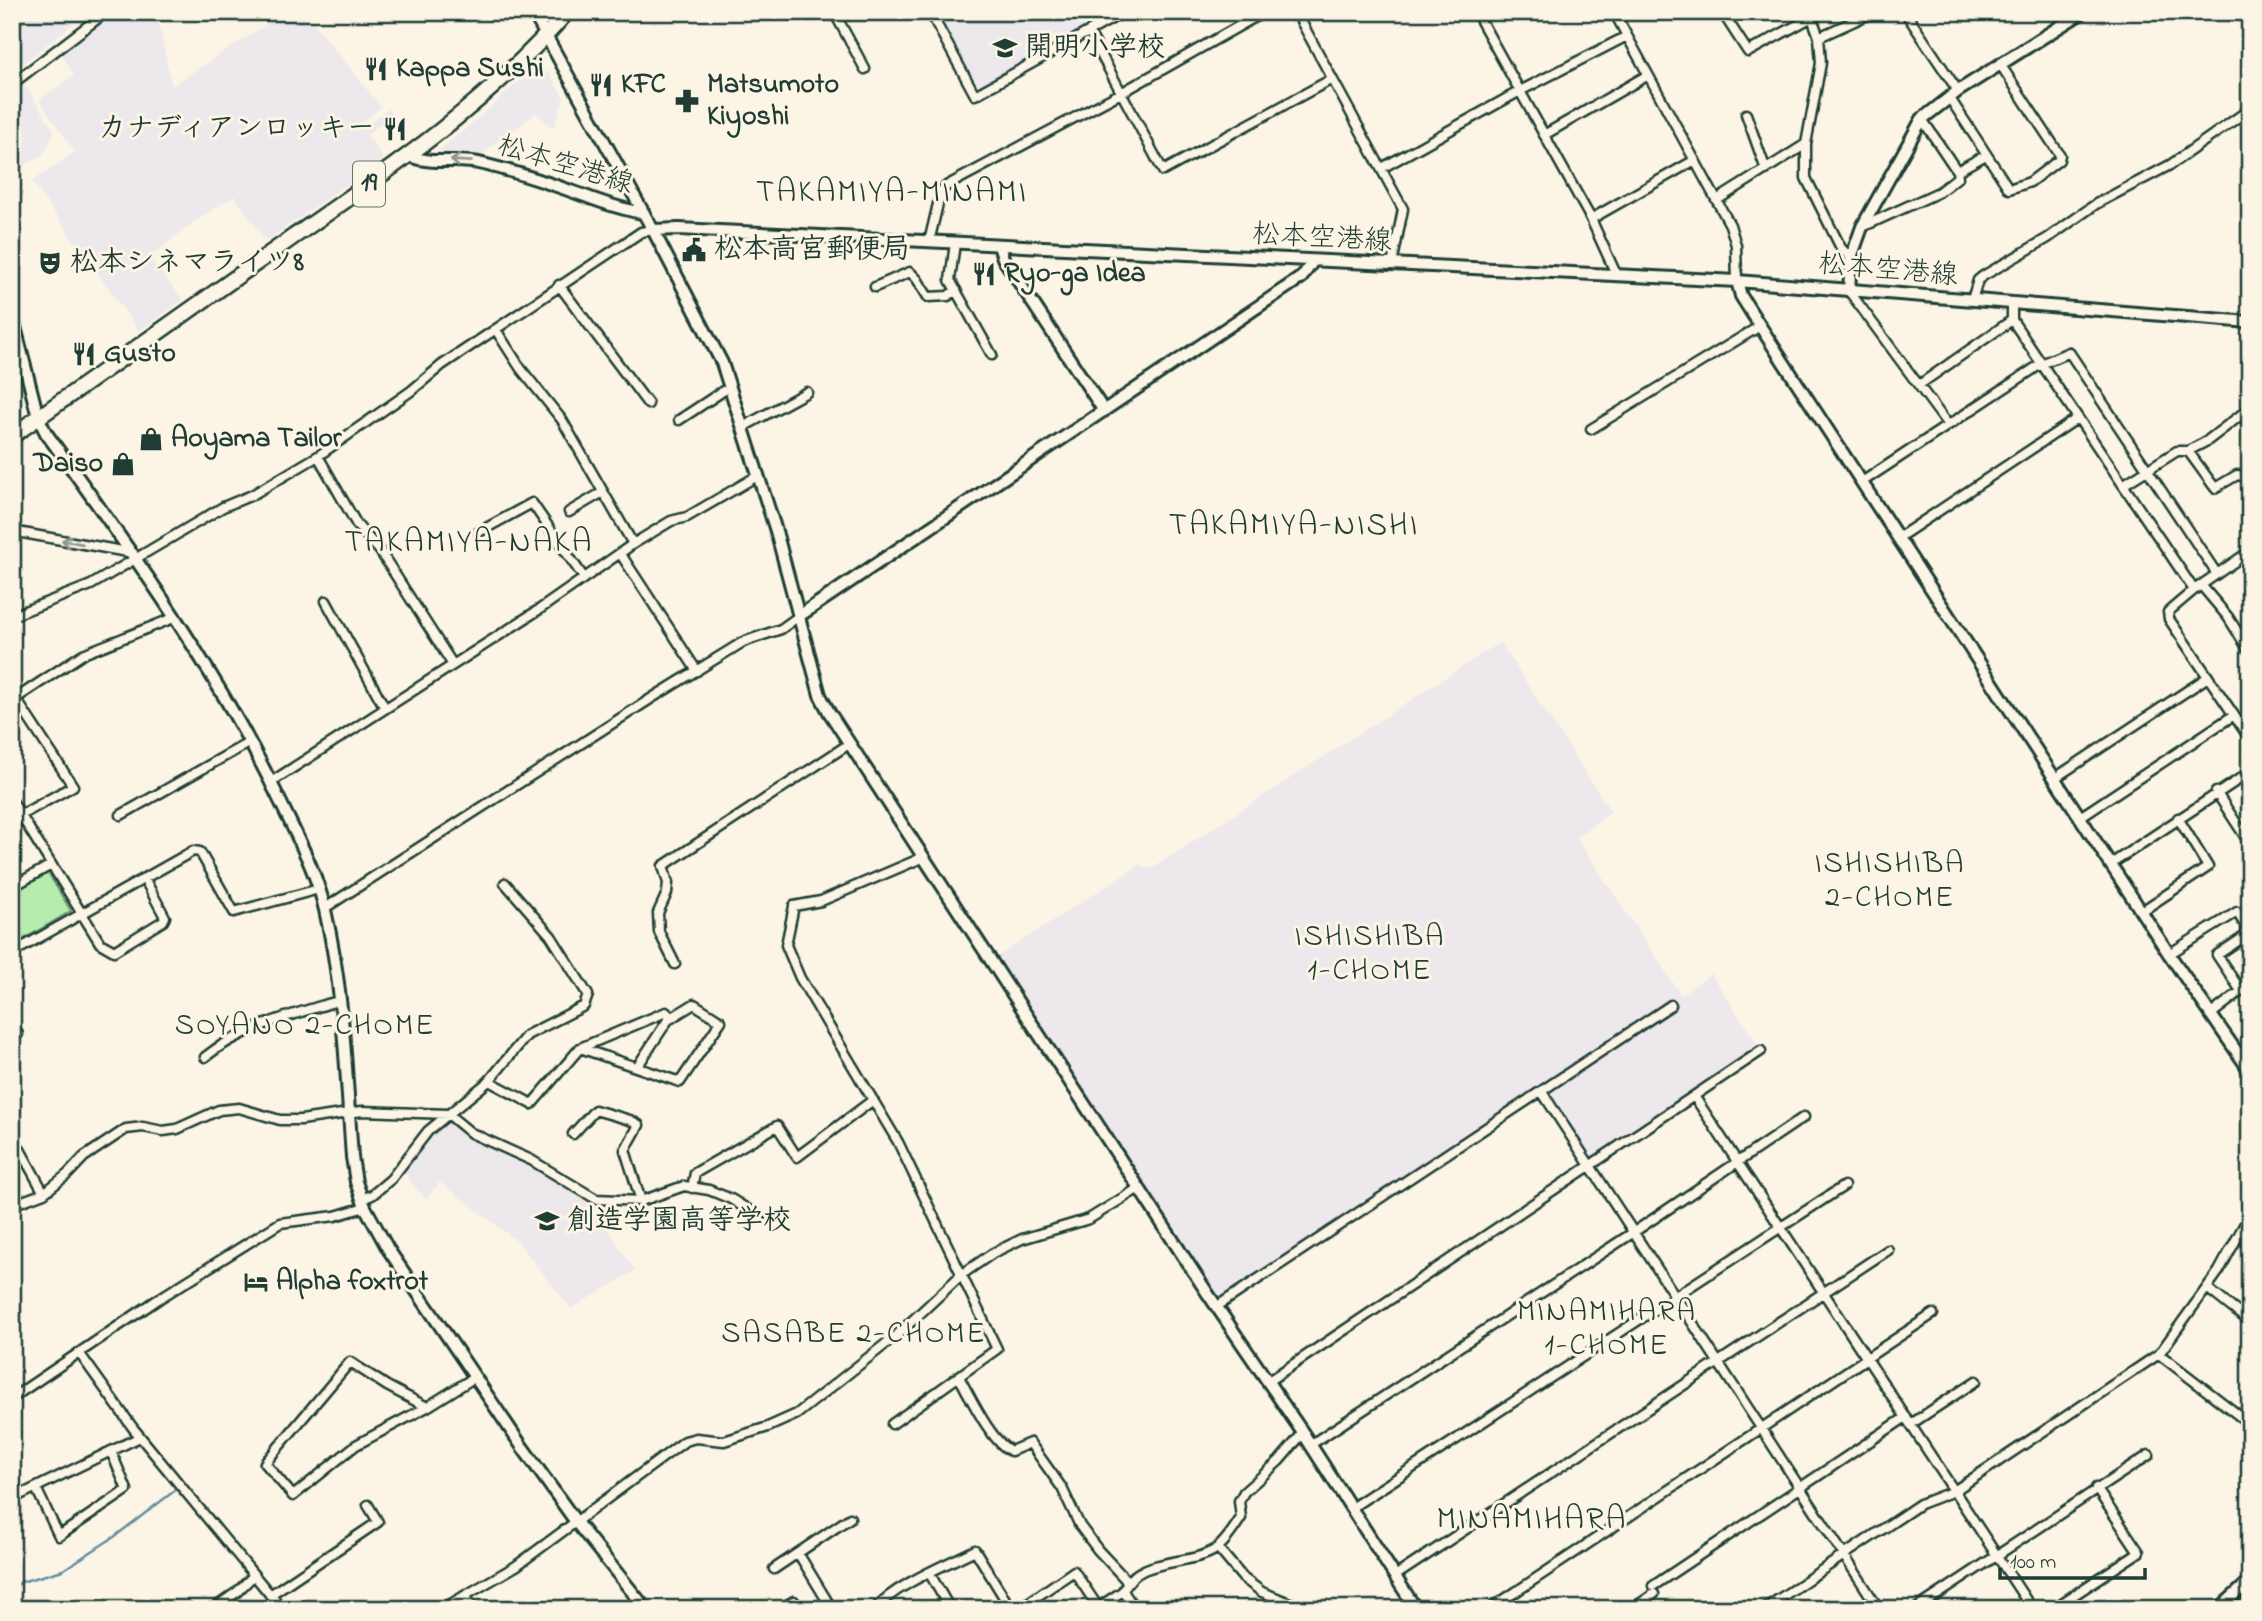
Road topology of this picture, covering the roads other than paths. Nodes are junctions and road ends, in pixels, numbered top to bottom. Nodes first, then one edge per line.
1 (106, 12) edge
2 (533, 12) edge
3 (567, 12) edge
4 (834, 12) edge
5 (930, 12) edge
6 (1124, 12) edge
7 (1264, 12) edge
8 (1297, 12) edge
9 (1476, 12) edge
10 (1614, 12) edge
11 (1874, 12) edge
12 (1905, 12) edge
13 (2083, 12) edge
14 (1725, 13) edge
15 (1811, 15) edge
16 (1089, 32) junction
17 (546, 35) junction
18 (1627, 36) junction
19 (1819, 37) junction
20 (2000, 64) junction
21 (865, 69) dead end
22 (1648, 75) junction
23 (1332, 79) junction
24 (12, 84) edge
25 (1520, 91) junction
26 (1121, 93) junction
27 (1954, 94) junction
28 (2250, 109) edge
29 (1746, 114) dead end
30 (1922, 119) junction
31 (1544, 135) junction
32 (1806, 144) junction
33 (1986, 155) junction
34 (409, 156) junction
35 (1695, 160) junction
36 (1382, 168) junction
37 (1766, 170) junction
38 (1957, 172) junction
39 (1717, 200) junction
40 (644, 213) junction
41 (1591, 219) junction
42 (1863, 227) junction
43 (653, 230) junction
44 (929, 242) junction
45 (955, 243) junction
46 (999, 246) junction
47 (1851, 258) junction
48 (1314, 261) junction
49 (1392, 265) junction
50 (1616, 274) junction
51 (1737, 281) junction
52 (559, 285) junction
53 (875, 287) dead end
54 (956, 290) junction
55 (1849, 291) junction
56 (1972, 300) junction
57 (2012, 303) junction
58 (12, 315) edge
59 (2012, 320) junction
60 (2250, 322) edge
61 (1760, 326) junction
62 (496, 330) junction
63 (992, 355) dead end
64 (2041, 364) junction
65 (1919, 386) junction
66 (723, 391) dead end
67 (807, 392) dead end
68 (648, 404) dead end
69 (2250, 408) edge
70 (1104, 411) junction
71 (38, 417) junction
72 (2078, 418) junction
73 (679, 420) dead end
74 (1948, 425) junction
75 (743, 427) junction
76 (1591, 429) dead end
77 (12, 436) edge
78 (2188, 451) junction
79 (318, 456) junction
80 (2148, 470) junction
81 (759, 475) junction
82 (1862, 482) junction
83 (2250, 483) edge
84 (2123, 485) junction
85 (603, 492) junction
86 (569, 512) dead end
87 (12, 531) edge
88 (479, 532) dead end
89 (1898, 538) junction
90 (633, 544) junction
91 (2250, 551) edge
92 (620, 553) junction
93 (134, 555) junction
94 (2217, 574) junction
95 (584, 578) junction
96 (2197, 588) junction
97 (326, 601) dead end
98 (12, 616) edge
99 (799, 616) junction
100 (176, 617) junction
101 (2250, 652) edge
102 (453, 664) junction
103 (697, 671) junction
104 (2208, 677) junction
105 (14, 700) edge
106 (385, 708) junction
107 (2234, 716) junction
108 (2250, 739) edge
109 (250, 742) junction
110 (849, 744) junction
111 (2250, 772) edge
112 (2054, 778) junction
113 (271, 782) junction
114 (2216, 792) junction
115 (12, 801) edge
116 (21, 815) junction
117 (121, 815) dead end
118 (2080, 817) junction
119 (2178, 818) junction
120 (12, 820) edge
121 (2250, 824) edge
122 (2240, 830) junction
123 (2250, 844) edge
124 (924, 857) junction
125 (2111, 864) junction
126 (51, 865) junction
127 (144, 877) junction
128 (505, 883) dead end
129 (12, 887) edge
130 (319, 888) junction
131 (325, 908) junction
132 (2141, 911) junction
133 (81, 914) junction
134 (2250, 933) edge
135 (12, 953) edge
136 (2169, 954) junction
137 (675, 964) dead end
138 (341, 1000) junction
139 (1671, 1005) dead end
140 (2210, 1015) junction
141 (672, 1018) junction
142 (12, 1024) edge
143 (12, 1037) edge
144 (580, 1048) junction
145 (1761, 1051) dead end
146 (205, 1057) dead end
147 (637, 1067) junction
148 (2250, 1071) edge
149 (489, 1081) junction
150 (1542, 1092) junction
151 (1694, 1096) junction
152 (873, 1100) junction
153 (349, 1113) junction
154 (447, 1114) junction
155 (1804, 1117) dead end
156 (573, 1134) dead end
157 (12, 1135) edge
158 (1737, 1161) junction
159 (1590, 1166) junction
160 (1843, 1186) dead end
161 (692, 1188) junction
162 (1139, 1188) junction
163 (44, 1193) junction
164 (641, 1201) junction
165 (364, 1203) junction
166 (12, 1205) edge
167 (2250, 1213) edge
168 (760, 1217) dead end
169 (1781, 1228) junction
170 (1634, 1233) junction
171 (1888, 1250) dead end
172 (961, 1275) junction
173 (2207, 1288) junction
174 (1824, 1293) junction
175 (1676, 1297) junction
176 (1216, 1307) junction
177 (1933, 1314) dead end
178 (2250, 1322) edge
179 (80, 1354) junction
180 (2159, 1354) junction
181 (1867, 1358) junction
182 (1718, 1362) junction
183 (475, 1377) junction
184 (959, 1377) junction
185 (1976, 1381) dead end
186 (1267, 1382) junction
187 (12, 1398) edge
188 (427, 1407) junction
189 (1908, 1421) junction
190 (892, 1424) dead end
191 (2250, 1424) edge
192 (1762, 1429) junction
193 (1303, 1433) junction
194 (141, 1437) junction
195 (1310, 1445) junction
196 (111, 1451) junction
197 (2149, 1455) dead end
198 (1800, 1487) junction
199 (36, 1488) junction
200 (2096, 1488) junction
201 (1954, 1490) junction
202 (12, 1499) edge
203 (368, 1505) dead end
204 (1351, 1508) junction
205 (850, 1518) dead end
206 (576, 1522) junction
207 (1218, 1548) junction
208 (798, 1553) junction
209 (1845, 1556) junction
210 (1997, 1556) junction
211 (774, 1569) dead end
212 (930, 1574) junction
213 (253, 1576) junction
214 (1395, 1576) junction
215 (2250, 1580) edge
216 (1127, 1581) junction
217 (1123, 1591) junction
218 (270, 1595) junction
219 (464, 1596) junction
220 (794, 1601) dead end
221 (946, 1607) edge
222 (1097, 1608) edge
223 (214, 1609) edge
224 (282, 1609) edge
225 (442, 1609) edge
226 (474, 1609) edge
227 (646, 1609) edge
228 (780, 1609) edge
229 (832, 1609) edge
230 (874, 1609) edge
231 (1012, 1609) edge
232 (1019, 1609) edge
233 (1135, 1609) edge
234 (1306, 1609) edge
235 (1416, 1609) edge
236 (1490, 1609) edge
237 (1632, 1609) edge
238 (1764, 1609) edge
239 (1879, 1609) edge
240 (1916, 1609) edge
241 (2032, 1609) edge
242 (2053, 1609) edge
243 (2219, 1609) edge

1 - 24 street
2 - 17 street
3 - 17 highway, 19
4 - 21 street
5 - 16 street
6 - 16 street
7 - 26 street
8 - 23 street
9 - 25 street
10 - 18 street
11 - 19 street
12 - 27 street
13 - 20 street
14 - 15 street
15 - 19 street
16 - 26 street
17 - 34 highway, 19
17 - 40 street
18 - 22 street
18 - 25 street
19 - 32 street
20 - 27 street
20 - 33 street
22 - 31 street
22 - 35 street
23 - 26 street
23 - 36 street
25 - 31 street
25 - 36 street
26 - 44 street
27 - 30 street
27 - 33 street
28 - 56 street
29 - 37 street
30 - 38 street
30 - 42 street
31 - 41 street
32 - 37 street
32 - 47 street
33 - 38 street
40 -> 34 street, 松本空港線
34 - 71 highway, 19
35 - 39 street
35 - 41 street
36 - 49 street
37 - 39 street
38 - 42 street
39 - 51 street
40 - 43 street, 松本空港線
41 - 50 street
42 - 47 street
43 - 44 street, 松本空港線
43 - 52 street
43 - 75 street
44 - 45 street, 松本空港線
45 - 46 street, 松本空港線
45 - 54 street
46 - 48 street, 松本空港線
46 - 70 street
47 - 55 street
48 - 49 street, 松本空港線
48 - 70 street
49 - 50 street, 松本空港線
50 - 51 street, 松本空港線
51 - 55 street, 松本空港線
51 - 61 street
52 - 62 street
52 - 68 street
53 - 54 street
54 - 63 street
55 - 56 street, 松本空港線
55 - 65 street
56 - 57 street, 松本空港線
57 - 59 street
57 - 60 street, 松本空港線
58 - 71 street
59 - 64 street
59 - 65 street
61 - 76 street
61 - 82 street
62 - 79 street
62 - 85 street
64 - 72 street
64 - 74 street
64 - 80 street
65 - 74 street
66 - 73 street
67 - 75 street
69 - 78 street
70 - 99 street
71 - 77 highway, 19
71 - 93 street
72 - 84 street
72 - 89 street
74 - 82 street
75 - 81 street
78 - 80 street
78 - 83 street
79 - 93 street
79 - 102 street
80 - 84 street
80 - 94 street
81 - 90 street
81 - 99 street
82 - 89 street
84 - 96 street
85 - 86 street
85 - 90 street
93 -> 87 street
88 - 95 street
89 - 112 street
90 - 92 street
91 - 94 street
92 - 95 street
92 - 103 street
93 - 98 street
93 - 100 street
94 - 96 street
95 - 102 street
96 - 101 street
96 - 104 street
97 - 106 street
99 - 103 street
99 - 110 street
100 - 105 street
100 - 109 street
102 - 106 street
103 - 131 street
104 - 107 street
104 - 112 street
105 - 116 street
106 - 113 street
107 - 108 street
107 - 118 street
109 - 113 street
109 - 117 street
110 - 124 street
110 - 137 street
111 - 114 street
112 - 118 street
113 - 130 street
114 - 119 street
114 - 122 street
115 - 116 street
116 - 120 street
116 - 126 street
118 - 125 street
119 - 125 street
119 - 132 street
121 - 122 street
122 - 123 street
124 - 152 street
124 - 162 street
125 - 132 street
126 - 129 street
126 - 133 street
127 - 130 street
127 - 133 street
127 - 133 street
128 - 149 street
130 - 131 street
131 - 138 street
132 - 136 street
133 - 135 street
134 - 136 street
134 - 140 street
136 - 140 street
138 - 146 street
138 - 153 street
139 - 150 street
140 - 148 street
141 - 144 street
141 - 147 street
141 - 147 street
142 - 143 street
144 - 147 street
144 - 149 street
145 - 151 street
149 - 154 street
150 - 159 street
150 - 176 street
151 - 158 street
151 - 159 street
152 - 161 street
152 - 172 street
153 - 154 street
153 - 163 street
153 - 165 street
154 - 164 street
154 - 165 street
155 - 158 street
156 - 164 street
157 - 163 street
158 - 169 street
158 - 170 street
159 - 170 street
159 - 186 street
160 - 169 street
161 - 164 street
161 - 168 street
162 - 172 street
162 - 176 street
163 - 166 street
165 - 179 street
165 - 183 street
167 - 173 street
169 - 174 street
169 - 175 street
170 - 175 street
170 - 195 street
171 - 174 street
172 - 184 street
172 - 206 street
173 - 178 street
173 - 180 street
174 - 181 street
174 - 182 street
175 - 182 street
175 - 204 street
176 - 186 street
177 - 181 street
179 - 187 street
179 - 194 street
180 - 191 street
180 - 201 street
181 - 189 street
181 - 192 street
182 - 192 street
182 - 214 street
183 - 188 street
183 - 206 street
184 - 190 street
184 - 216 street
185 - 189 street
186 - 193 street
188 - 188 street
189 - 198 street
189 - 201 street
192 - 198 street
192 - 236 street
193 - 195 street
193 - 207 street
194 - 196 street
194 - 213 street
195 - 204 street
196 - 199 street
196 - 199 street
197 - 200 street
198 - 209 street
198 - 237 street
199 - 202 street
200 - 210 street
200 - 242 street
201 - 209 street
201 - 210 street
203 - 218 street
204 - 214 street
205 - 208 street
206 - 219 street
206 - 227 street
207 - 216 street
207 - 234 street
208 - 211 street
208 - 229 street
209 - 238 street
209 - 239 street
210 - 240 street
210 - 241 street
212 - 221 street
212 - 230 street
212 - 231 street
213 - 218 street
213 - 223 street
214 - 235 street
215 - 243 street
216 - 217 street
217 - 222 street
217 - 233 street
218 - 224 street
219 - 225 street
219 - 226 street
220 - 228 street
222 - 232 street

